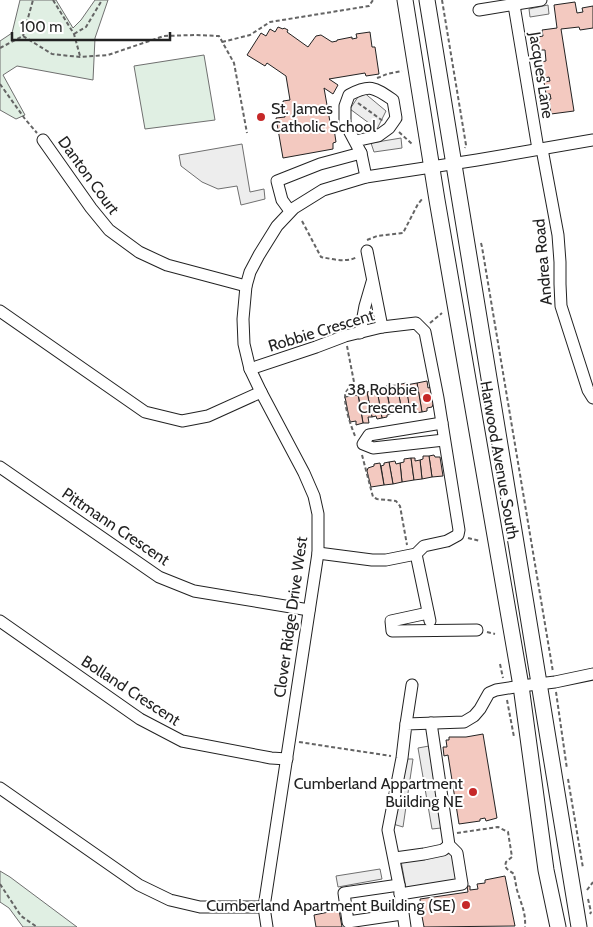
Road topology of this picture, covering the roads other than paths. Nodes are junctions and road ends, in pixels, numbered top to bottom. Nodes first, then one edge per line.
1 (405, 0) edge
2 (428, 0) edge
3 (541, 0) edge
4 (514, 5) junction
5 (479, 10) dead end
6 (43, 140) road end
7 (593, 140) edge
8 (355, 141) junction
9 (540, 149) junction
10 (361, 153) junction
11 (455, 162) junction
12 (432, 166) junction
13 (366, 177) junction
14 (290, 212) junction
15 (367, 251) road end
16 (372, 280) junction
17 (246, 286) junction
18 (0, 311) edge
19 (382, 327) junction
20 (360, 333) junction
21 (250, 368) junction
22 (261, 392) junction
23 (593, 398) edge
24 (442, 423) junction
25 (444, 440) junction
26 (0, 466) edge
27 (318, 553) junction
28 (416, 554) junction
29 (310, 610) junction
30 (428, 613) junction
31 (0, 621) edge
32 (431, 630) junction
33 (477, 630) dead end
34 (593, 674) edge
35 (538, 684) junction
36 (412, 685) dead end
37 (521, 686) junction
38 (431, 722) junction
39 (406, 724) junction
40 (286, 760) junction
41 (0, 788) edge
42 (448, 840) junction
43 (394, 858) junction
44 (400, 890) junction
45 (264, 907) junction
46 (402, 914) junction
47 (267, 927) edge
48 (404, 927) edge
49 (558, 927) edge
50 (579, 927) edge

1 - 12 main road, Harwood Avenue South
2 - 11 main road, Harwood Avenue South
3 - 4 street
4 - 5 street
4 - 9 street, Jacques Lane
6 - 17 street, Danton Court
7 - 9 street, Clover Ridge Drive West
8 - 8 street
8 - 10 street
9 - 11 street, Clover Ridge Drive West
9 - 23 street, Andrea Road
10 - 13 street
10 - 14 street
11 - 12 street, Clover Ridge Drive West
11 - 35 main road, Harwood Avenue South
12 - 13 street, Clover Ridge Drive West
12 - 37 main road, Harwood Avenue South
13 - 14 street, Clover Ridge Drive West
14 - 17 street, Clover Ridge Drive West
15 - 16 street
16 - 19 street
16 - 20 street
17 - 21 street, Clover Ridge Drive West
18 - 22 street
19 - 20 street, Robbie Crescent
19 - 24 street, Robbie Crescent
20 - 21 street, Robbie Crescent
21 - 22 street, Clover Ridge Drive West
22 - 27 street, Clover Ridge Drive West
24 - 25 street
24 - 25 street
25 - 28 street
26 - 29 street, Pittmann Crescent
27 - 28 street
27 - 29 street, Clover Ridge Drive West
28 - 30 street
29 - 40 street, Clover Ridge Drive West
30 - 32 street
30 - 32 street
31 - 40 street, Bolland Crescent
32 - 33 street
34 - 35 street
35 - 37 street
35 - 50 main road, Harwood Avenue South
36 - 39 street
37 - 38 street
37 - 49 main road, Harwood Avenue South
38 - 39 street
38 - 42 street
39 - 43 street
40 - 45 street, Clover Ridge Drive West
41 - 45 street
42 - 43 street
42 - 44 street
43 - 44 street
44 - 46 street
44 - 46 street
45 - 47 street, Clover Ridge Drive West
46 - 48 street

